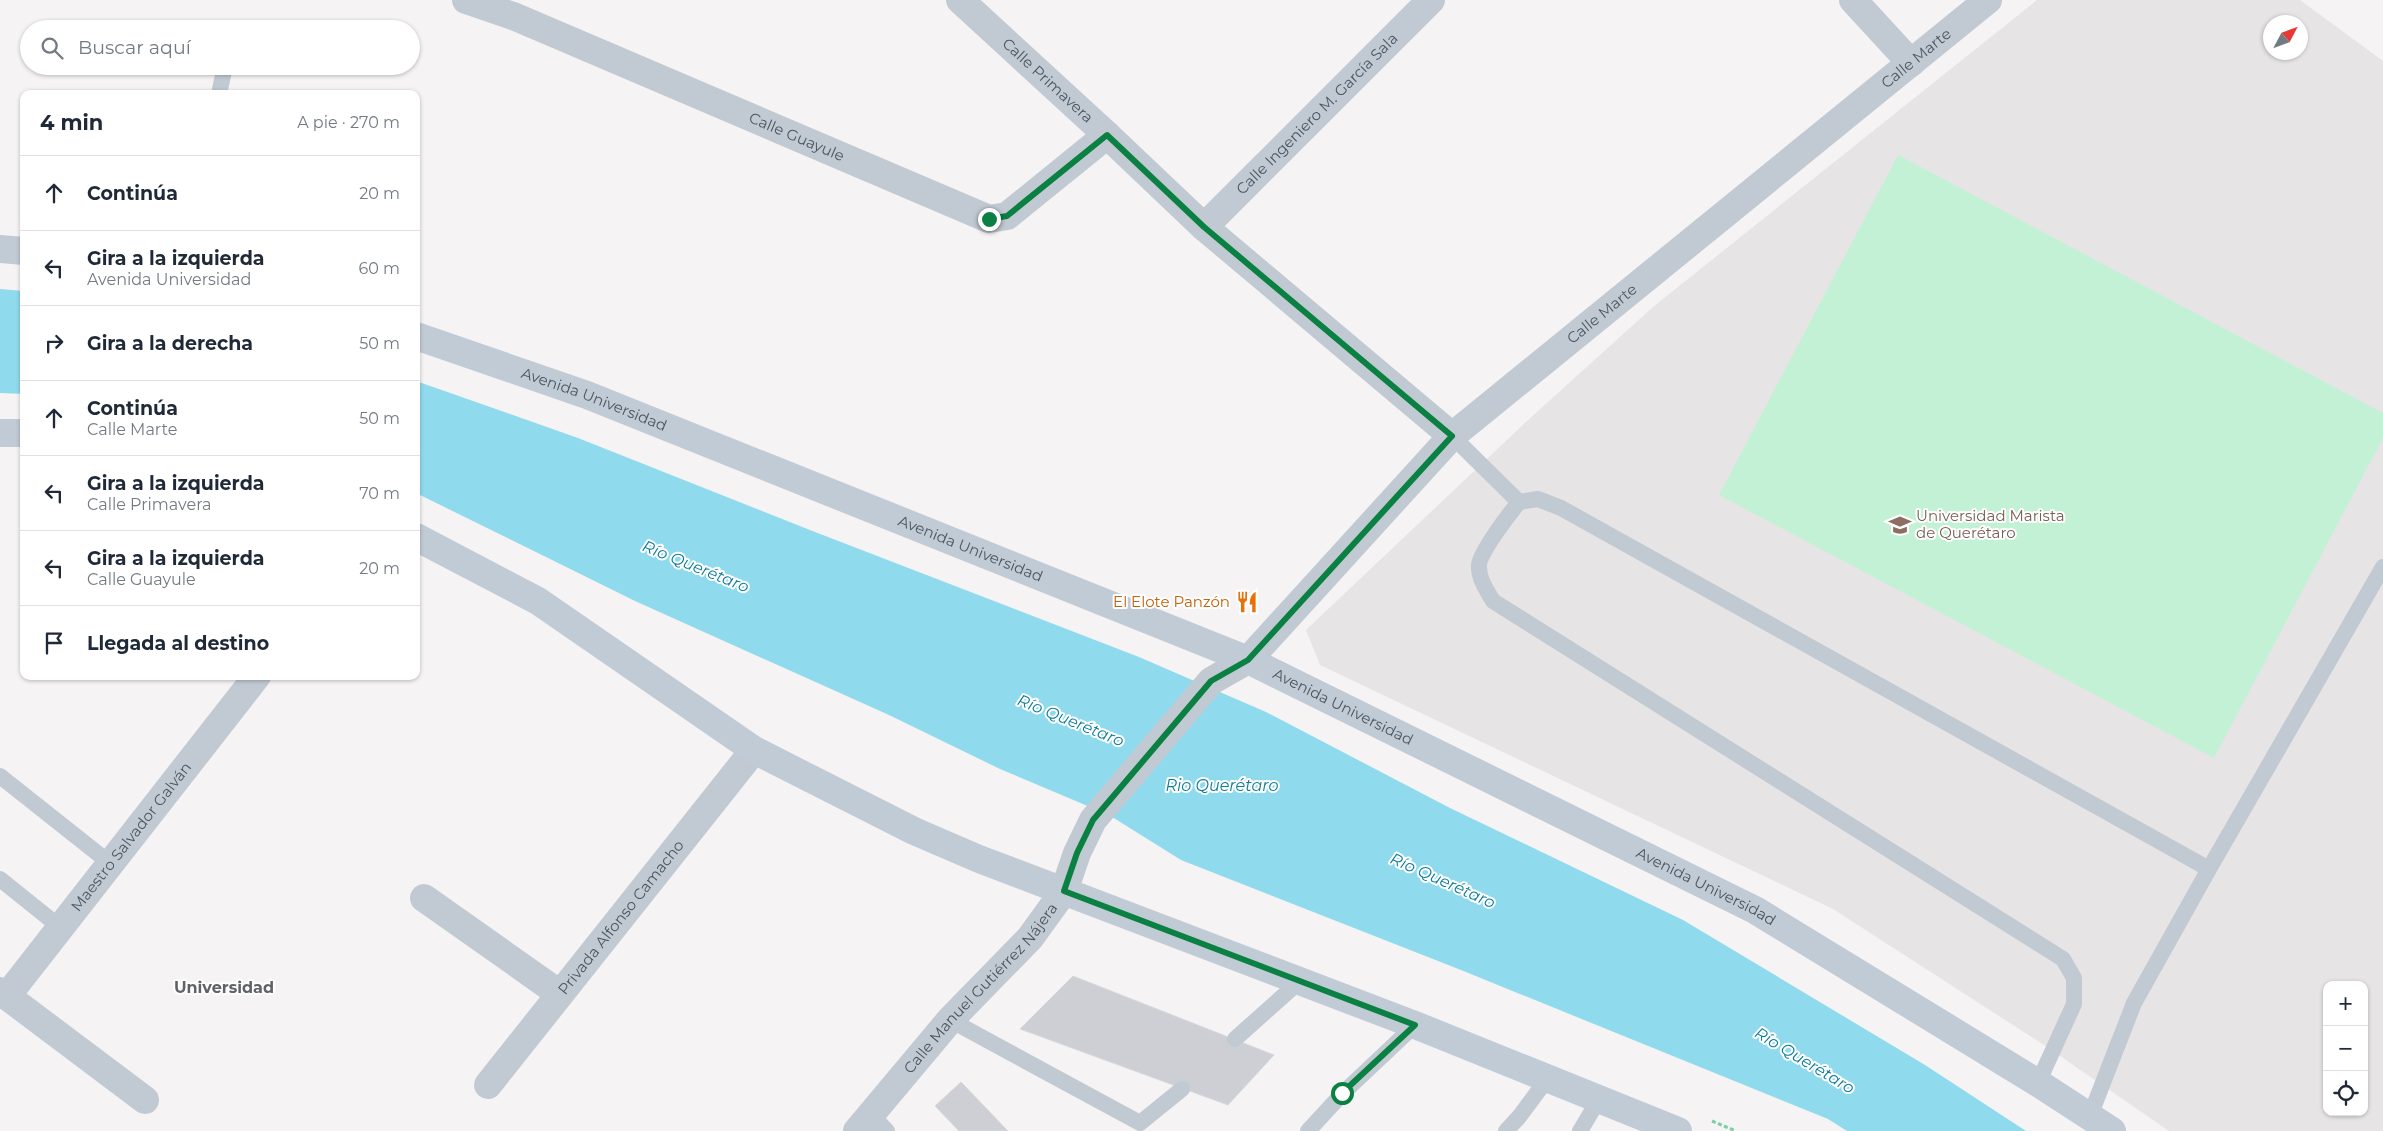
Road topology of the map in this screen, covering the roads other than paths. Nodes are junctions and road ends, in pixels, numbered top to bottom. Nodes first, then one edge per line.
1 (466, 0) edge
2 (960, 0) edge
3 (1431, 0) edge
4 (1853, 0) edge
5 (1988, 0) edge
6 (504, 8) edge
7 (1911, 63) junction
8 (223, 75) edge
9 (220, 90) edge
10 (1107, 135) junction
11 (1204, 227) junction
12 (0, 249) edge
13 (20, 251) edge
14 (420, 337) edge
15 (0, 433) edge
16 (20, 433) edge
17 (1452, 436) junction
18 (1519, 502) junction
19 (420, 539) edge
20 (2383, 567) edge
21 (1248, 660) junction
22 (254, 680) edge
23 (754, 750) junction
24 (0, 776) edge
25 (111, 864) junction
26 (2208, 869) junction
27 (0, 879) edge
28 (1064, 891) junction
29 (424, 898) dead end
30 (61, 928) junction
31 (1300, 981) junction
32 (4, 994) edge
33 (560, 994) junction
34 (950, 1020) junction
35 (1415, 1025) junction
36 (1235, 1040) dead end
37 (1548, 1078) junction
38 (2038, 1083) junction
39 (488, 1085) dead end
40 (1182, 1089) dead end
41 (1600, 1098) junction
42 (146, 1100) dead end
43 (2090, 1116) junction
44 (1640, 1124) edge
45 (872, 1125) edge
46 (1308, 1131) edge
47 (1506, 1131) edge
48 (1580, 1131) edge
49 (1678, 1131) edge
50 (2112, 1131) edge

1 - 6 street, Calle Guayule
2 - 10 street, Calle Primavera
3 - 11 street, Calle Ingeniero M. García Sala
4 - 7 street
5 - 7 street, Calle Marte
6 - 10 street, Calle Guayule
7 - 17 street, Calle Marte
8 - 9 lane
10 - 11 street, Calle Primavera
11 - 17 street, Calle Primavera
12 - 13 main road
14 - 21 main road, Avenida Universidad
15 - 16 main road
17 - 18 lane
17 - 21 street, Calle Marte
18 - 26 lane
18 - 38 lane
19 - 23 main road
20 - 26 lane
21 - 28 street, Calle Manuel Gutiérrez Nájera
21 - 38 main road, Avenida Universidad
22 - 25 street, Maestro Salvador Galván
23 - 28 main road
23 - 33 street, Privada Alfonso Camacho
24 - 25 lane
25 - 30 street, Maestro Salvador Galván
26 - 43 lane
27 - 30 lane
28 - 31 main road
28 - 34 street, Calle Manuel Gutiérrez Nájera
29 - 33 street
30 - 32 street, Maestro Salvador Galván
31 - 35 main road
31 - 36 lane
32 - 42 street
33 - 39 street, Privada Alfonso Camacho
34 - 40 lane
34 - 45 street, Calle Manuel Gutiérrez Nájera
35 - 37 main road
35 - 46 lane
37 - 41 main road
37 - 47 lane
38 - 43 main road, Avenida Universidad
41 - 44 main road
41 - 48 lane
43 - 50 main road, Avenida Universidad
44 - 49 main road

